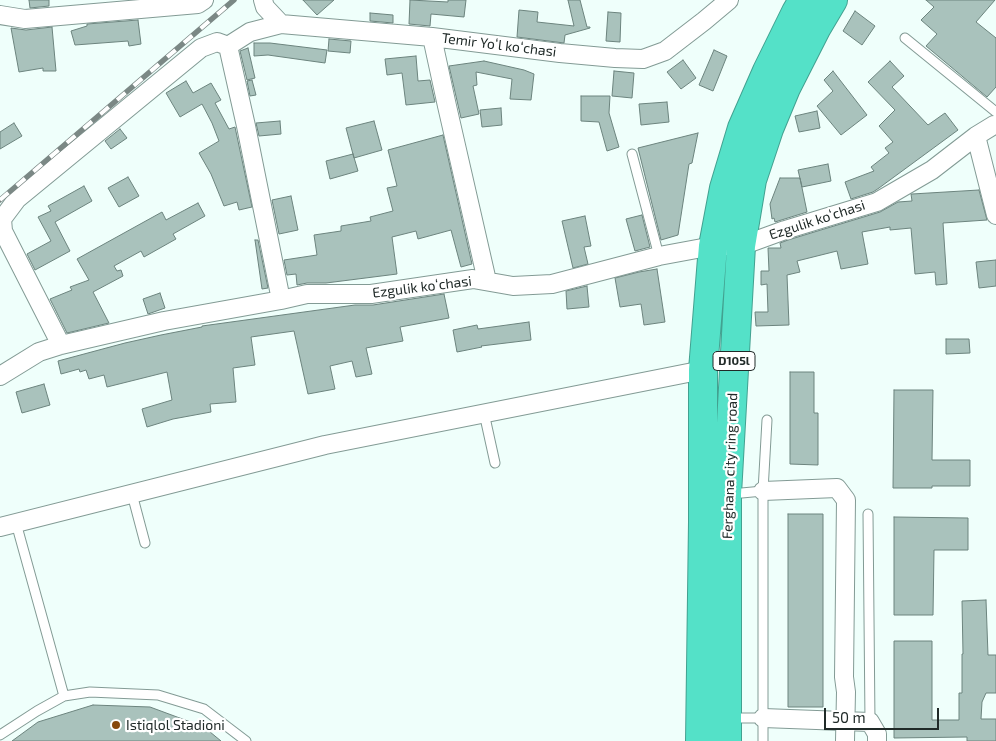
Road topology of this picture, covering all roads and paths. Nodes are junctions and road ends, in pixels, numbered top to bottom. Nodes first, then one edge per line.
1 (204, 0) edge
2 (263, 0) edge
3 (729, 0) edge
4 (804, 0) edge
5 (833, 0) edge
6 (0, 15) edge
7 (281, 24) junction
8 (432, 37) junction
9 (905, 38) dead end
10 (228, 46) junction
11 (996, 121) edge
12 (976, 136) junction
13 (632, 154) dead end
14 (996, 215) edge
15 (713, 246) junction
16 (741, 246) junction
17 (659, 256) junction
18 (487, 281) junction
19 (282, 300) junction
20 (62, 346) junction
21 (702, 370) junction
22 (0, 376) edge
23 (484, 413) junction
24 (767, 420) dead end
25 (495, 463) dead end
26 (763, 491) junction
27 (132, 494) junction
28 (727, 494) junction
29 (868, 514) dead end
30 (8, 525) edge
31 (145, 543) dead end
32 (64, 696) junction
33 (763, 718) junction
34 (845, 720) junction
35 (870, 722) junction
36 (727, 730) edge
37 (0, 735) edge
38 (246, 741) edge
39 (700, 741) edge
40 (763, 741) edge
41 (844, 741) edge
42 (877, 741) edge

1 - 6 street
2 - 7 street
3 - 8 street, Temir Yoʻl koʻchasi
4 - 15 highway, Ferghana city ring road / D105l
5 - 16 highway, Ferghana city ring road / D105l
7 - 8 street, Temir Yoʻl koʻchasi
7 - 10 street, Temir Yoʻl koʻchasi
8 - 18 street
9 - 11 lane
10 - 19 street
10 - 20 street
11 - 12 street, Ezgulik koʻchasi
12 - 14 street
12 - 16 street, Ezgulik koʻchasi
13 - 17 lane
15 - 16 street, Ezgulik koʻchasi
15 - 17 street, Ezgulik koʻchasi
15 - 21 highway, Ferghana city ring road / D105l
16 - 28 highway, Ferghana city ring road / D105l
17 - 18 street, Ezgulik koʻchasi
18 - 19 street, Ezgulik koʻchasi
19 - 20 street, Ezgulik koʻchasi
20 - 22 street, Ezgulik koʻchasi
21 - 23 street
21 - 39 highway, Ferghana city ring road / D105l
23 - 25 lane
23 - 27 street
24 - 26 lane
26 - 28 lane
26 - 33 lane
26 - 34 street
27 - 30 street
27 - 31 lane
28 - 36 highway, Ferghana city ring road / D105l
29 - 35 lane
30 - 32 lane
32 - 37 lane
32 - 38 lane
33 - 34 street
33 - 36 lane
33 - 40 lane
34 - 35 street
34 - 41 street
35 - 42 street

